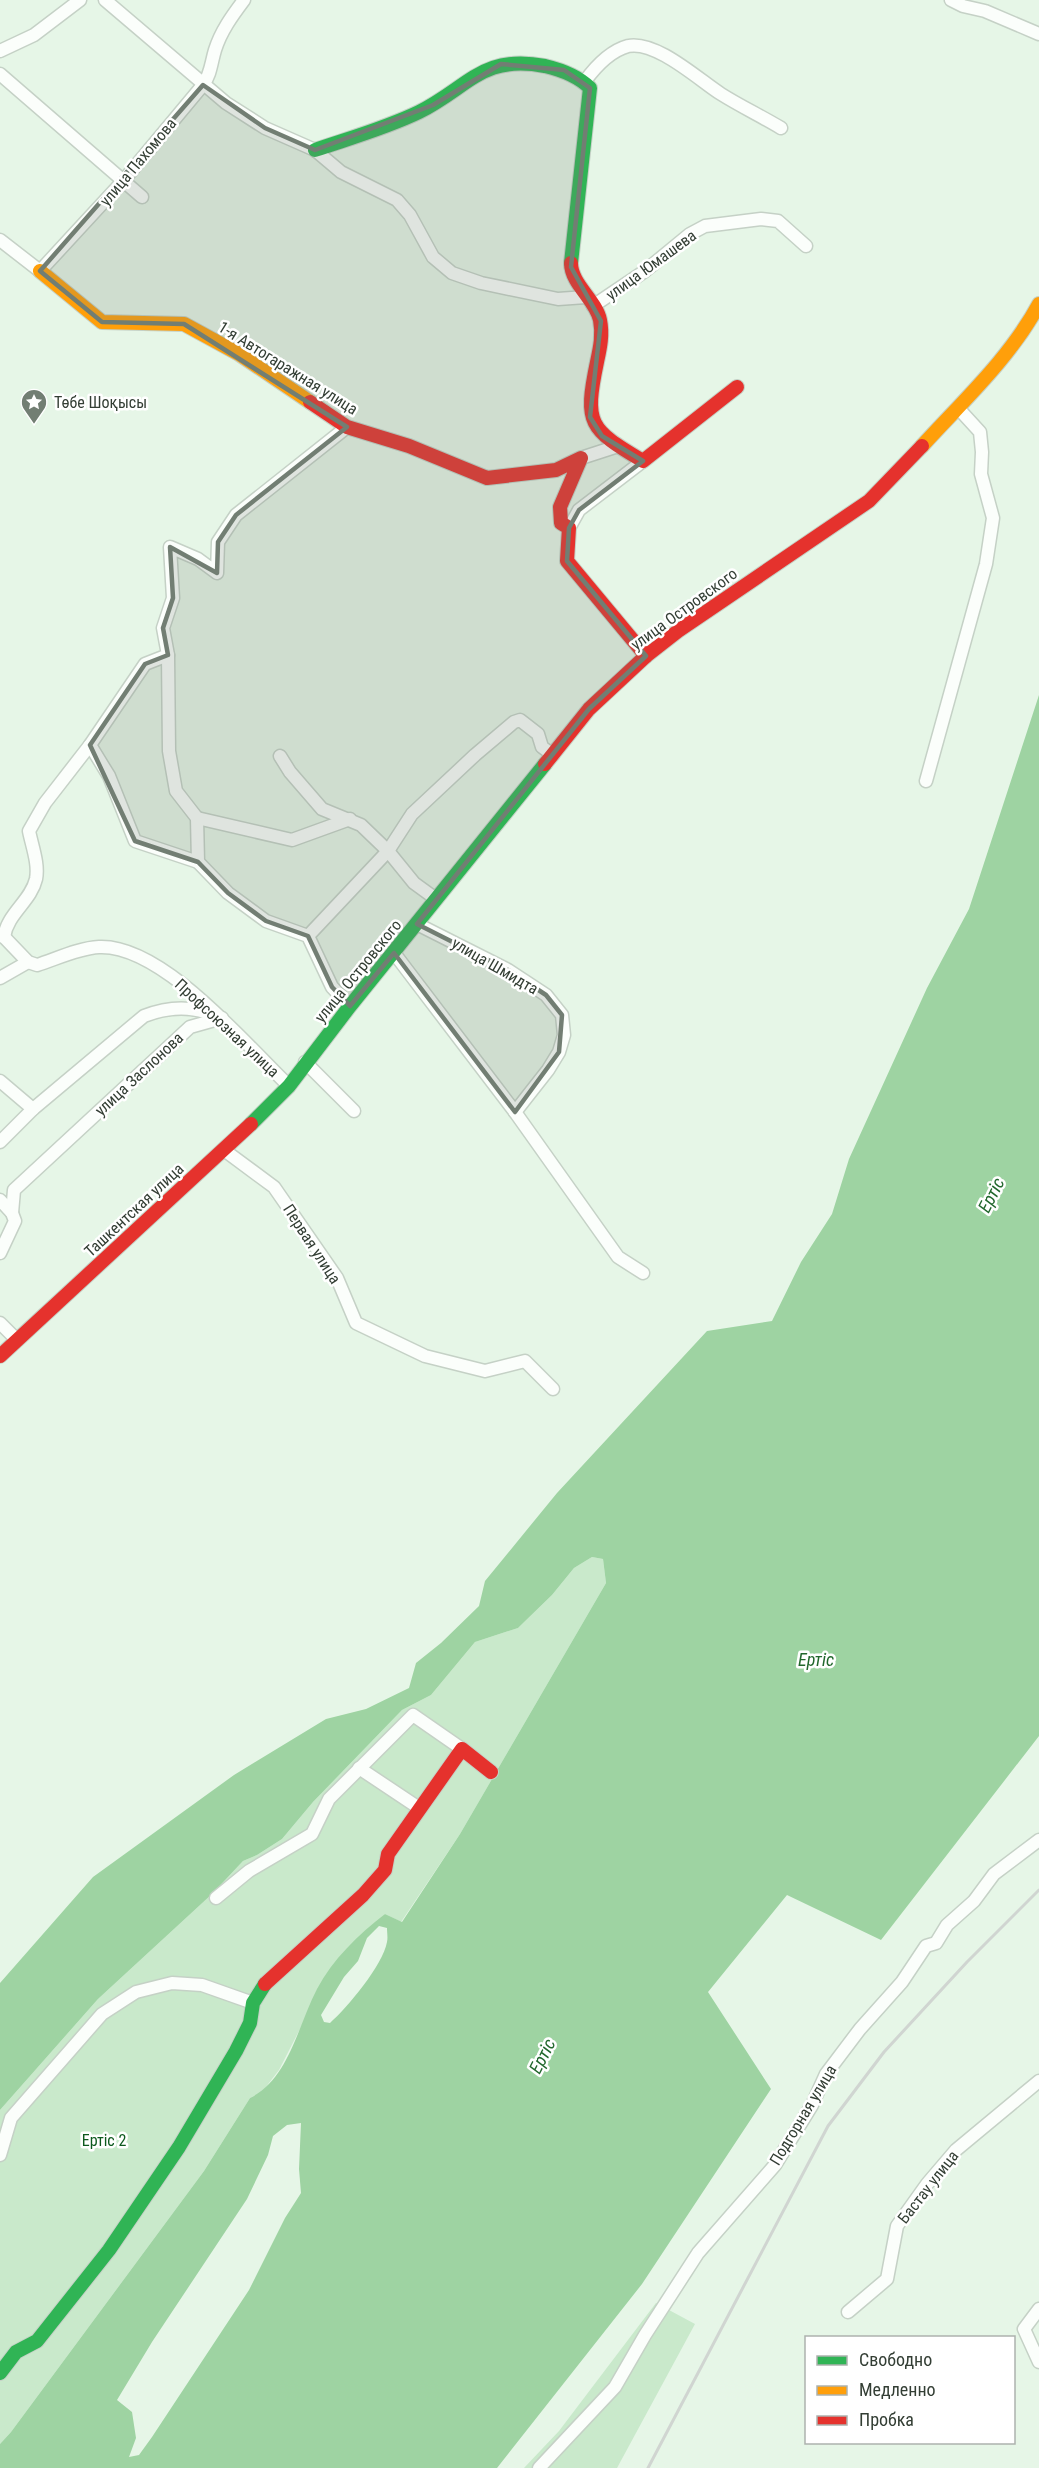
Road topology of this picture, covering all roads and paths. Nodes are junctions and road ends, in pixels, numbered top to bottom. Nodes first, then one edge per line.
1 (80, 0) edge
2 (105, 0) edge
3 (244, 0) edge
4 (951, 0) edge
5 (1039, 34) edge
6 (0, 51) edge
7 (0, 74) edge
8 (588, 84) junction
9 (203, 85) junction
10 (781, 128) dead end
11 (315, 150) junction
12 (123, 181) junction
13 (142, 197) dead end
14 (0, 240) edge
15 (806, 246) dead end
16 (40, 271) junction
17 (590, 301) junction
18 (1039, 304) edge
19 (737, 387) dead end
20 (958, 408) junction
21 (347, 427) junction
22 (618, 446) junction
23 (581, 458) junction
24 (643, 461) junction
25 (569, 528) junction
26 (168, 655) junction
27 (646, 656) junction
28 (90, 745) junction
29 (553, 755) junction
30 (280, 756) dead end
31 (926, 781) dead end
32 (197, 818) junction
33 (350, 819) junction
34 (388, 851) junction
35 (198, 862) junction
36 (436, 899) junction
37 (417, 924) junction
38 (308, 936) junction
39 (2, 937) edge
40 (394, 953) junction
41 (28, 962) junction
42 (0, 978) edge
43 (350, 1006) junction
44 (222, 1018) junction
45 (305, 1062) junction
46 (0, 1081) edge
47 (289, 1086) junction
48 (33, 1109) junction
49 (354, 1111) dead end
50 (515, 1112) junction
51 (0, 1142) edge
52 (224, 1150) junction
53 (0, 1200) edge
54 (12, 1213) junction
55 (0, 1253) edge
56 (643, 1273) dead end
57 (0, 1323) edge
58 (17, 1340) junction
59 (0, 1356) edge
60 (553, 1389) dead end
61 (462, 1749) junction
62 (358, 1768) junction
63 (491, 1772) dead end
64 (419, 1808) junction
65 (1039, 1840) edge
66 (216, 1898) dead end
67 (253, 2002) junction
68 (1039, 2081) edge
69 (0, 2156) edge
70 (1039, 2309) edge
71 (848, 2312) dead end
72 (1039, 2362) edge
73 (0, 2373) edge
74 (539, 2468) edge

1 - 6 street
2 - 9 street
3 - 9 street, улица Пахомова
4 - 5 street
7 - 12 street
8 - 10 street
8 - 11 street
8 - 17 street
9 - 11 street
9 - 12 street, улица Пахомова
11 - 17 street
12 - 13 street
12 - 16 street, улица Пахомова
14 - 16 street
15 - 17 street, улица Юмашева
16 - 21 street, 1-я Автогаражная улица
17 - 22 street
18 - 20 street, улица Островского
19 - 24 street
20 - 27 street, улица Островского
20 - 31 street
21 - 23 street, 1-я Автогаражная улица
21 - 26 street
22 - 23 street
22 - 24 street
23 - 25 street
24 - 25 street
25 - 27 street
26 - 28 street
26 - 32 street
27 - 29 street, улица Островского
28 - 35 street
28 - 39 street
29 - 34 street
29 - 36 street, улица Островского
30 - 33 street
32 - 33 street
32 - 35 street
33 - 34 street
34 - 36 street
34 - 38 street
35 - 38 street
36 - 37 street, улица Островского
37 - 40 street, улица Островского
37 - 50 street, улица Шмидта
38 - 43 street
39 - 41 street
40 - 43 street, улица Островского
40 - 50 street
41 - 42 street
41 - 44 street, Профсоюзная улица
43 - 45 street, улица Островского
44 - 47 street, Профсоюзная улица
44 - 48 street, улица Заслонова
44 - 54 street, улица Заслонова
45 - 47 street, улица Островского
45 - 49 street
46 - 48 street
47 - 52 street, Ташкентская улица
48 - 51 street, улица Заслонова
50 - 56 street
52 - 58 street, Ташкентская улица
52 - 60 street, Первая улица
53 - 54 street
54 - 55 street, улица Заслонова
57 - 58 street
58 - 59 street, Ташкентская улица
61 - 62 street
61 - 63 street
61 - 64 street
62 - 64 street
62 - 66 street
64 - 67 street
65 - 74 street, Подгорная улица
67 - 69 street
67 - 73 street
68 - 71 street, Бастау улица
70 - 72 street

